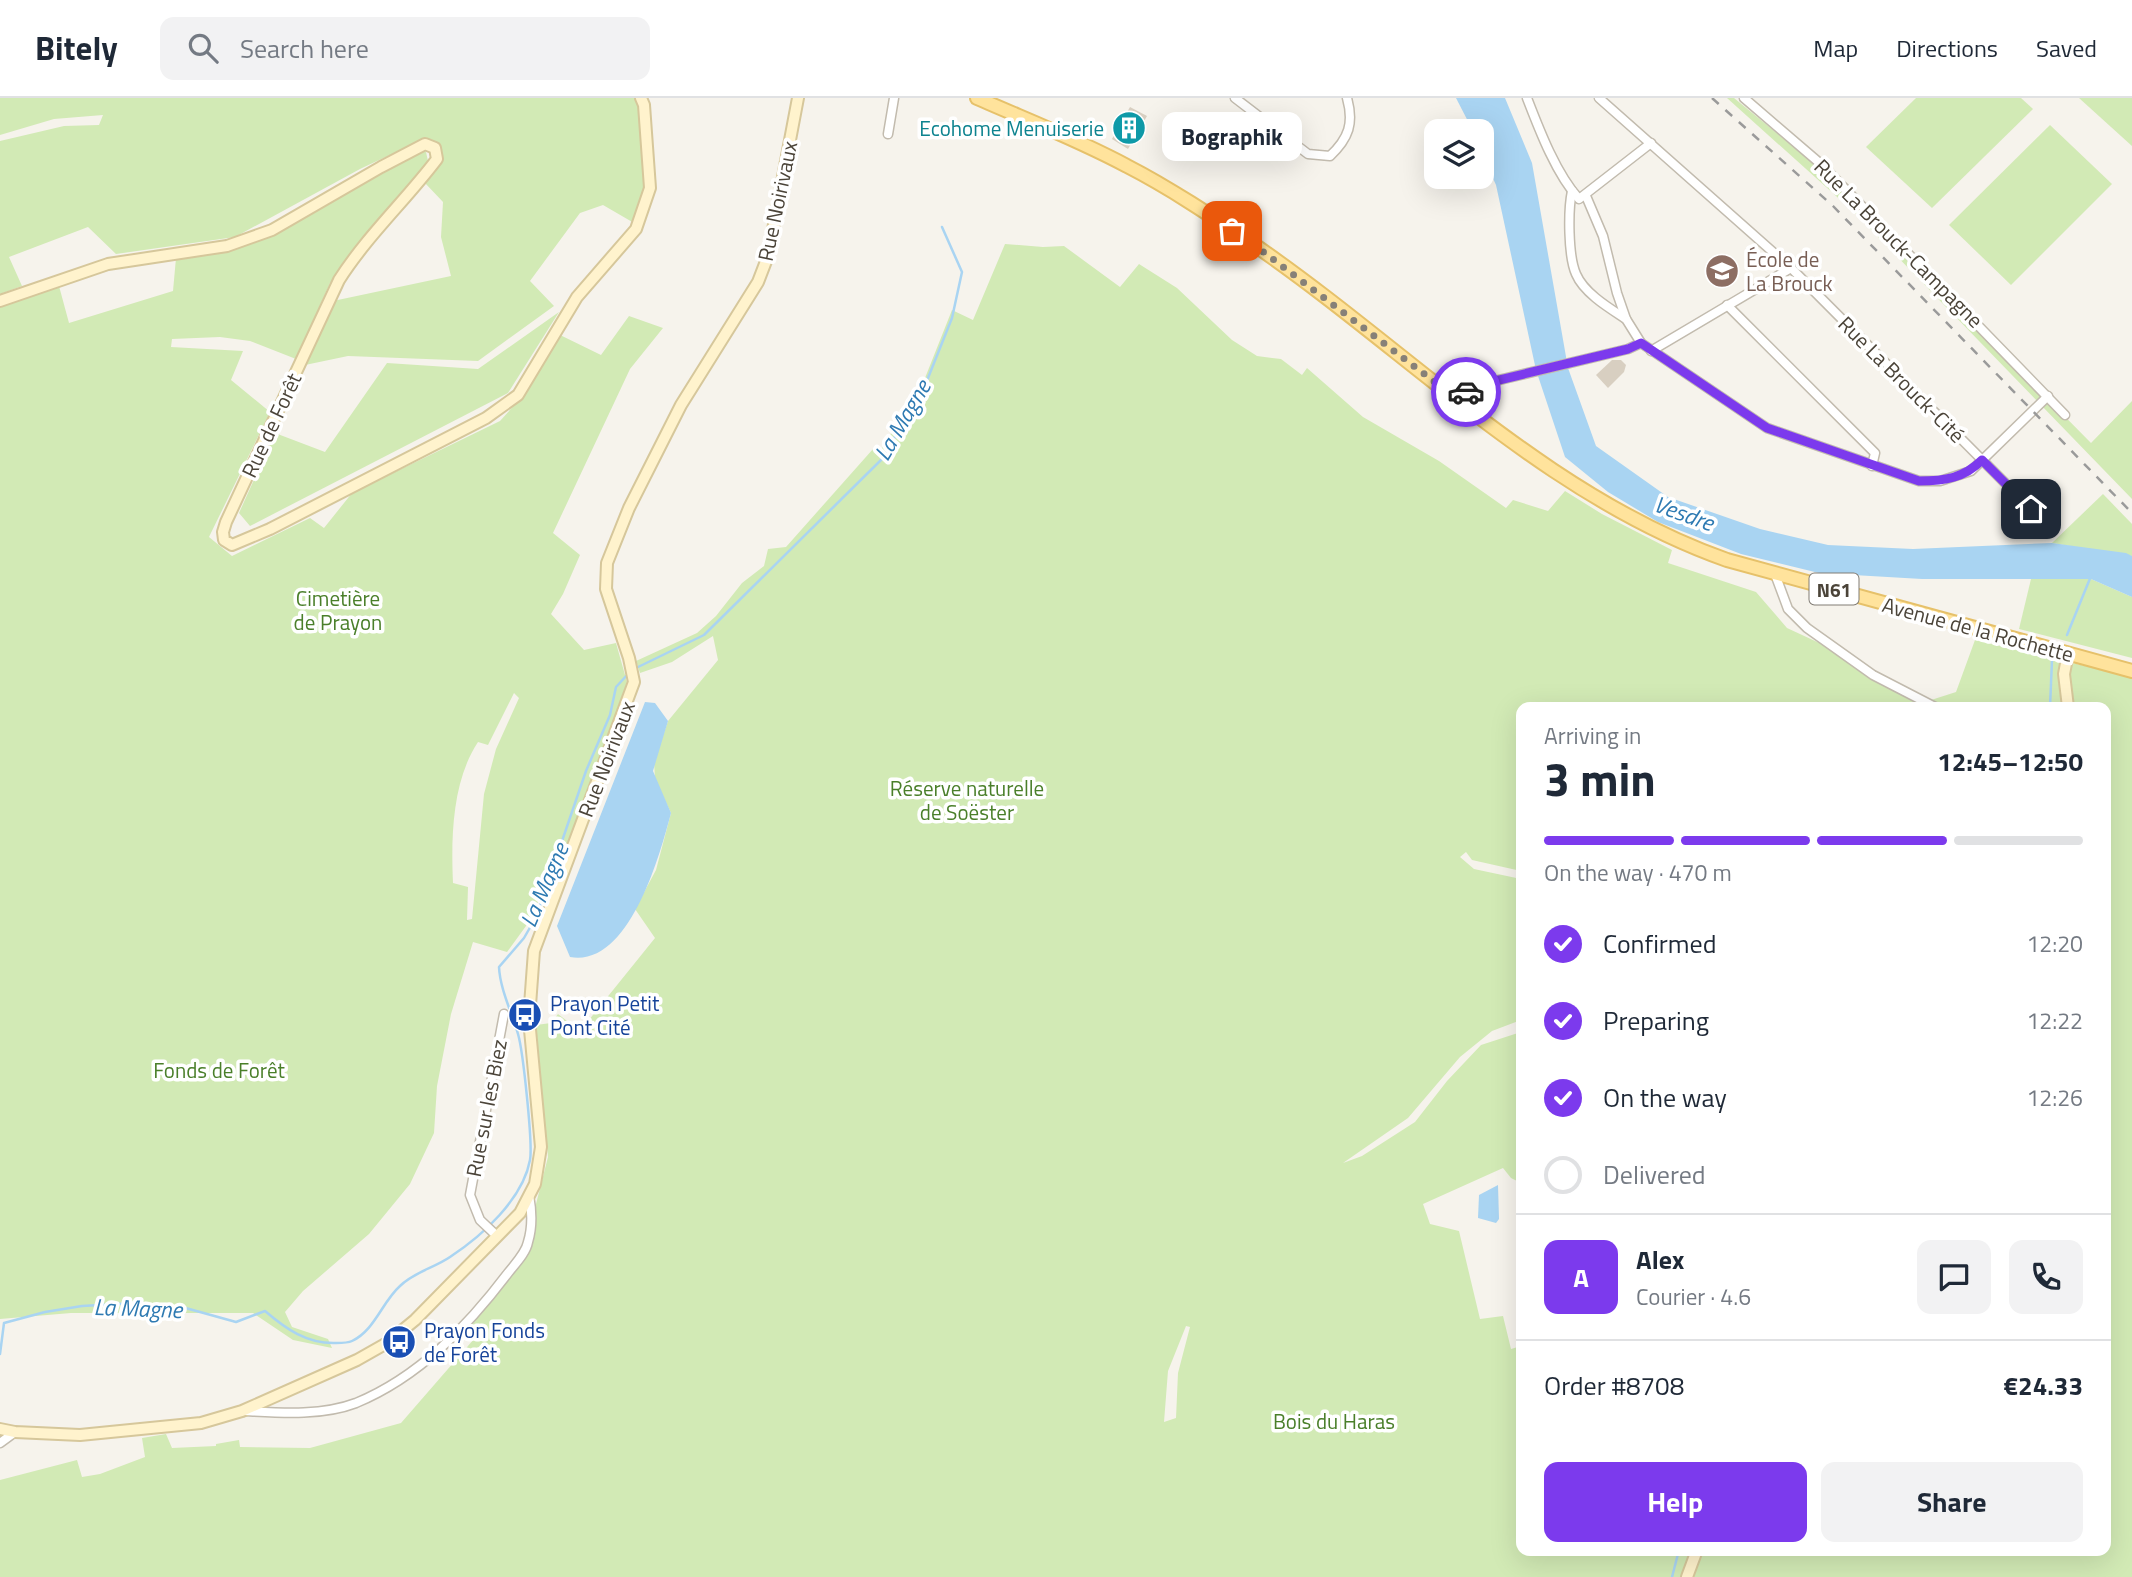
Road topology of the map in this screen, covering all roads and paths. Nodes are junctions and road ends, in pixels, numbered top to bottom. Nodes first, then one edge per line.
1 (641, 98) edge
2 (798, 98) edge
3 (894, 98) edge
4 (977, 98) edge
5 (1234, 98) edge
6 (1347, 98) edge
7 (1527, 98) edge
8 (1599, 98) edge
9 (1744, 98) edge
10 (888, 134) dead end
11 (1651, 144) junction
12 (1572, 191) junction
13 (1586, 196) junction
14 (1791, 268) junction
15 (0, 302) edge
16 (1727, 305) junction
17 (1626, 319) junction
18 (1641, 343) junction
19 (1651, 351) junction
20 (2048, 396) junction
21 (1456, 398) junction
22 (2065, 415) dead end
23 (1982, 460) junction
24 (1872, 466) junction
25 (2042, 528) dead end
26 (1775, 573) junction
27 (2068, 653) junction
28 (2132, 671) edge
29 (1925, 702) edge
30 (2067, 702) edge
31 (504, 1013) dead end
32 (529, 1195) junction
33 (493, 1233) junction
34 (242, 1410) junction
35 (0, 1429) edge
36 (15, 1432) junction
37 (0, 1444) edge
38 (1695, 1556) edge
39 (1687, 1577) edge

1 - 15 main road, Rue de Forêt
2 - 32 main road, Rue Noirivaux
3 - 10 street
4 - 21 main road, N61
5 - 6 street
7 - 12 street
8 - 11 street, Rue La Brouck-Cité
9 - 20 street, Rue La Brouck-Campagne
11 - 13 street
11 - 14 street, Rue La Brouck-Cité
12 - 13 street
12 - 17 street
13 - 17 street
14 - 16 street
14 - 23 street, Rue La Brouck-Cité
16 - 19 street
16 - 24 street
17 - 18 street
18 - 19 street
18 - 21 street
19 - 24 street
20 - 22 street, Rue La Brouck-Campagne
20 - 23 street, Rue La Brouck-Cité
21 - 26 main road, Avenue de la Rochette / N61
23 - 24 street
23 - 25 street, Rue La Brouck-Cité
26 - 27 main road, Avenue de la Rochette / N61
26 - 29 street
27 - 28 main road, Avenue de la Rochette / N61
27 - 30 main road
31 - 33 street, Rue sur les Biez
32 - 33 main road, Rue Noirivaux
32 - 34 street
33 - 34 main road, Rue Noirivaux
34 - 36 main road, Rue Noirivaux
35 - 36 main road, Rue Noirivaux
36 - 37 street
38 - 39 main road

